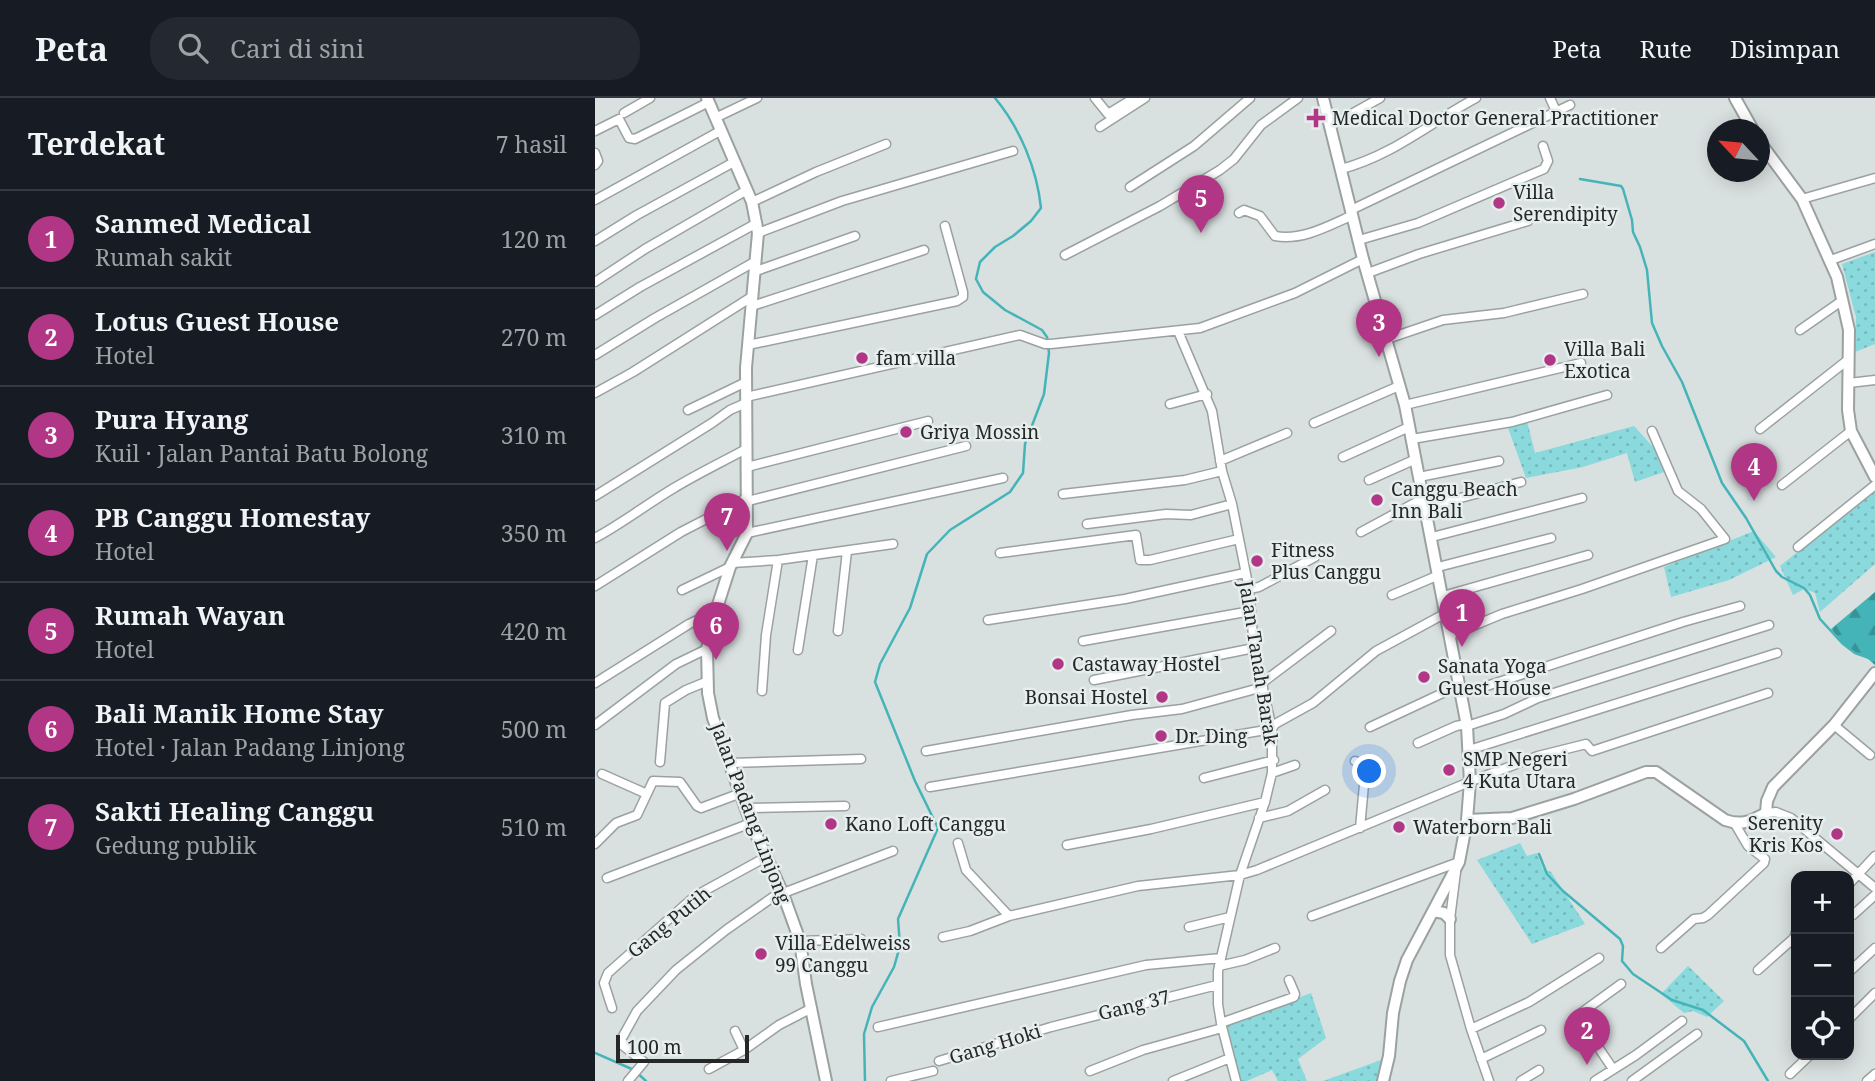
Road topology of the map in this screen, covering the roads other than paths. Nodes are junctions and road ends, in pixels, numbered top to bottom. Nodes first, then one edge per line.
1 (649, 98) edge
2 (757, 98) edge
3 (1095, 98) edge
4 (1134, 98) edge
5 (1145, 98) edge
6 (1249, 98) edge
7 (1298, 98) edge
8 (1323, 98) edge
9 (1380, 98) edge
10 (1476, 98) edge
11 (1550, 98) edge
12 (1735, 98) edge
13 (708, 100) edge
14 (1570, 105) dead end
15 (1556, 111) junction
16 (620, 116) junction
17 (715, 118) junction
18 (1747, 119) edge
19 (1330, 126) junction
20 (1100, 127) dead end
21 (595, 131) edge
22 (720, 131) junction
23 (887, 144) dead end
24 (1543, 146) dead end
25 (1013, 151) dead end
26 (595, 153) edge
27 (1770, 156) edge
28 (734, 162) junction
29 (595, 164) edge
30 (1341, 169) junction
31 (1875, 178) edge
32 (1130, 187) dead end
33 (747, 190) junction
34 (1802, 199) junction
35 (595, 200) edge
36 (752, 202) junction
37 (1352, 212) junction
38 (1239, 213) dead end
39 (1528, 221) dead end
40 (945, 226) dead end
41 (758, 228) junction
42 (855, 236) dead end
43 (1359, 240) junction
44 (595, 242) edge
45 (1875, 244) edge
46 (924, 250) dead end
47 (1065, 255) dead end
48 (1363, 258) junction
49 (1831, 260) junction
50 (756, 266) junction
51 (1368, 273) junction
52 (595, 282) edge
53 (1583, 294) dead end
54 (1843, 300) junction
55 (753, 301) junction
56 (595, 315) edge
57 (1800, 330) dead end
58 (1178, 331) junction
59 (1387, 339) junction
60 (748, 345) junction
61 (595, 355) edge
62 (1849, 359) junction
63 (1581, 363) dead end
64 (1875, 380) edge
65 (746, 382) junction
66 (1849, 383) junction
67 (1399, 386) junction
68 (595, 393) edge
69 (1207, 394) junction
70 (1607, 395) dead end
71 (746, 400) junction
72 (1170, 404) dead end
73 (1405, 405) junction
74 (688, 410) dead end
75 (929, 421) dead end
76 (1314, 423) dead end
77 (1760, 429) dead end
78 (1652, 431) dead end
79 (1850, 431) junction
80 (1287, 433) dead end
81 (1411, 433) junction
82 (966, 446) dead end
83 (746, 449) junction
84 (1343, 457) dead end
85 (1416, 459) junction
86 (1220, 461) junction
87 (1499, 461) dead end
88 (747, 467) junction
89 (1222, 471) junction
90 (1419, 477) junction
91 (1875, 477) edge
92 (1003, 478) dead end
93 (1369, 481) dead end
94 (1521, 482) dead end
95 (1782, 485) dead end
96 (1063, 494) dead end
97 (595, 496) edge
98 (1582, 498) dead end
99 (748, 499) junction
100 (1425, 503) junction
101 (1232, 504) junction
102 (1087, 524) dead end
103 (1361, 532) dead end
104 (747, 533) junction
105 (1432, 537) junction
106 (595, 538) edge
107 (1551, 538) dead end
108 (1239, 539) junction
109 (893, 544) dead end
110 (1798, 547) dead end
111 (846, 551) junction
112 (1000, 553) dead end
113 (813, 555) junction
114 (1588, 555) dead end
115 (1315, 557) dead end
116 (778, 560) junction
117 (731, 565) junction
118 (1439, 571) junction
119 (1245, 573) junction
120 (595, 586) edge
121 (1249, 589) junction
122 (682, 590) dead end
123 (1392, 595) dead end
124 (1443, 596) junction
125 (1741, 606) dead end
126 (716, 611) junction
127 (1251, 611) junction
128 (1446, 612) junction
129 (988, 620) dead end
130 (1769, 625) dead end
131 (838, 631) dead end
132 (1331, 631) dead end
133 (1451, 635) junction
134 (1083, 641) dead end
135 (1254, 648) junction
136 (707, 649) junction
137 (798, 650) dead end
138 (1777, 653) dead end
139 (1875, 673) edge
140 (1094, 680) dead end
141 (708, 681) junction
142 (595, 683) edge
143 (1262, 685) junction
144 (1461, 690) junction
145 (762, 691) dead end
146 (1768, 693) dead end
147 (595, 725) edge
148 (1467, 725) junction
149 (1834, 725) junction
150 (1370, 727) dead end
151 (1272, 729) junction
152 (1418, 743) dead end
153 (1469, 750) junction
154 (926, 751) dead end
155 (1870, 755) dead end
156 (861, 759) dead end
157 (1274, 760) junction
158 (1355, 761) dead end
159 (660, 762) dead end
160 (730, 763) junction
161 (1295, 765) dead end
162 (1272, 773) junction
163 (602, 774) dead end
164 (1204, 778) dead end
165 (1470, 782) junction
166 (930, 787) dead end
167 (1325, 790) dead end
168 (741, 793) junction
169 (647, 794) junction
170 (1265, 802) junction
171 (845, 806) dead end
172 (746, 808) junction
173 (1766, 813) junction
174 (1259, 818) junction
175 (1467, 820) junction
176 (751, 823) junction
177 (1735, 824) junction
178 (1360, 828) junction
179 (958, 843) dead end
180 (595, 844) edge
181 (1067, 845) dead end
182 (893, 851) dead end
183 (1875, 856) edge
184 (766, 857) junction
185 (1458, 865) junction
186 (1859, 873) junction
187 (1240, 875) junction
188 (607, 878) dead end
189 (1854, 878) edge
190 (1875, 888) edge
191 (783, 894) junction
192 (1875, 895) edge
193 (1433, 911) junction
194 (1854, 914) edge
195 (1009, 916) junction
196 (1312, 916) dead end
197 (1230, 917) junction
198 (1450, 919) junction
199 (1189, 928) dead end
200 (943, 937) dead end
201 (861, 939) dead end
202 (800, 941) junction
203 (1791, 941) edge
204 (1275, 948) dead end
205 (1661, 948) dead end
206 (1875, 948) edge
207 (1598, 958) dead end
208 (1220, 962) junction
209 (1854, 967) edge
210 (1758, 970) dead end
211 (1289, 980) dead end
212 (1621, 984) dead end
213 (1217, 985) junction
214 (1875, 993) edge
215 (612, 1008) dead end
216 (812, 1008) junction
217 (1854, 1014) edge
218 (1682, 1021) dead end
219 (1221, 1026) junction
220 (878, 1027) dead end
221 (1051, 1027) joint
222 (1471, 1029) junction
223 (1541, 1030) dead end
224 (734, 1031) dead end
225 (1697, 1034) dead end
226 (744, 1050) junction
227 (1230, 1058) junction
228 (1482, 1059) junction
229 (1805, 1060) edge
230 (939, 1061) dead end
231 (709, 1069) dead end
232 (1613, 1069) junction
233 (1539, 1070) dead end
234 (933, 1071) dead end
235 (1090, 1071) dead end
236 (1790, 1074) dead end
237 (1875, 1074) edge
238 (631, 1078) edge
239 (826, 1081) edge
240 (891, 1081) edge
241 (1173, 1081) edge
242 (1236, 1081) edge
243 (1383, 1081) edge
244 (1489, 1081) edge
245 (1521, 1081) edge
246 (1595, 1081) edge
247 (1632, 1081) edge
248 (1867, 1081) edge

1 - 16 street
2 - 17 street
3 - 4 street
5 - 20 street
6 - 32 street
7 - 47 street
8 - 19 street
9 - 19 street
10 - 30 street
11 - 15 street
12 - 18 street
13 - 16 street
13 - 17 street, Jalan Padang Linjong
14 - 15 street
15 - 37 street
16 - 21 street
17 - 22 street, Jalan Padang Linjong
19 - 30 street
22 - 28 street, Jalan Padang Linjong
22 - 35 street
23 - 36 street
24 - 43 street
25 - 41 street
26 - 29 street
27 - 34 street
28 - 33 street, Jalan Padang Linjong
28 - 44 street
30 - 37 street
31 - 34 street
33 - 36 street, Jalan Padang Linjong
33 - 52 street
34 - 49 street
36 - 41 street, Jalan Padang Linjong
37 - 38 street
37 - 43 street
39 - 51 street
40 - 60 street
41 - 50 street, Jalan Padang Linjong
41 - 56 street
42 - 50 street
43 - 48 street
45 - 49 street
46 - 55 street
48 - 51 street
48 - 58 street
49 - 54 street
50 - 55 street, Jalan Padang Linjong
50 - 61 street
51 - 59 street
53 - 59 street
54 - 57 street
54 - 62 street
55 - 60 street, Jalan Padang Linjong
55 - 68 street
58 - 69 street, Jalan Tanah Barak
58 - 71 street
59 - 67 street
60 - 65 street, Jalan Padang Linjong
62 - 66 street
62 - 77 street
63 - 73 street
64 - 66 street
65 - 71 street, Jalan Padang Linjong
65 - 74 street
66 - 79 street
67 - 73 street
67 - 76 street
69 - 72 street
69 - 86 street, Jalan Tanah Barak
70 - 81 street
71 - 83 street, Jalan Padang Linjong
71 - 97 street
73 - 81 street
75 - 88 street
78 - 133 street
79 - 91 street
79 - 95 street
80 - 86 street
81 - 84 street
81 - 85 street
82 - 99 street
83 - 88 street, Jalan Padang Linjong
83 - 106 street
85 - 90 street
85 - 93 street
86 - 89 street, Jalan Tanah Barak
87 - 90 street
88 - 99 street, Jalan Padang Linjong
89 - 96 street
89 - 101 street, Jalan Tanah Barak
90 - 100 street
91 - 110 street
92 - 104 street
94 - 100 street
98 - 105 street
99 - 104 street, Jalan Padang Linjong
99 - 120 street
100 - 103 street
100 - 105 street
101 - 102 street
101 - 108 street, Jalan Tanah Barak
104 - 117 street, Jalan Padang Linjong
105 - 118 street
107 - 118 street
108 - 112 street
108 - 119 street, Jalan Tanah Barak
109 - 111 street
111 - 113 street
111 - 131 street
113 - 116 street
113 - 137 street
114 - 124 street
115 - 121 street
116 - 117 street
116 - 145 street
117 - 122 street
117 - 126 street, Jalan Padang Linjong
118 - 123 street
118 - 124 street
119 - 121 street, Jalan Tanah Barak
119 - 129 street
121 - 127 street, Jalan Tanah Barak
124 - 128 street
125 - 144 street
126 - 136 street, Jalan Padang Linjong
126 - 142 street
127 - 134 street
127 - 135 street, Jalan Tanah Barak
128 - 133 street
128 - 151 street
130 - 148 street
132 - 143 street
133 - 144 street
135 - 140 street
135 - 143 street, Jalan Tanah Barak
136 - 141 street, Jalan Padang Linjong
136 - 147 street
138 - 153 street
139 - 149 street
141 - 159 street
141 - 160 street, Jalan Padang Linjong
143 - 151 street, Jalan Tanah Barak
143 - 154 street
144 - 148 street
144 - 150 street
146 - 165 street
148 - 152 street
148 - 153 street
149 - 155 street
149 - 173 street
151 - 157 street, Jalan Tanah Barak
151 - 166 street
153 - 165 street
156 - 160 street
157 - 162 street, Jalan Tanah Barak
157 - 164 street
158 - 178 street
160 - 168 street, Jalan Padang Linjong
161 - 162 street
162 - 170 street, Jalan Tanah Barak
163 - 169 street
165 - 175 street
165 - 178 street
167 - 174 street
168 - 169 street
168 - 172 street, Jalan Padang Linjong
169 - 180 street
170 - 174 street, Jalan Tanah Barak
170 - 181 street
171 - 172 street
172 - 176 street, Jalan Padang Linjong
173 - 177 street
173 - 186 street
174 - 187 street, Jalan Tanah Barak
175 - 177 street
175 - 185 street
176 - 184 street, Jalan Padang Linjong
176 - 188 street
177 - 205 street
178 - 187 street
179 - 195 street
182 - 191 street
183 - 186 street
184 - 191 street, Jalan Padang Linjong
184 - 215 street, Gang Putih
185 - 193 street
185 - 196 street
185 - 198 street
186 - 189 street
186 - 190 street
187 - 195 street
187 - 197 street, Jalan Tanah Barak
191 - 202 street, Jalan Padang Linjong
191 - 238 street
192 - 194 street
193 - 198 street
193 - 243 street
195 - 200 street
197 - 199 street
197 - 208 street, Jalan Tanah Barak
198 - 222 street
201 - 202 street
202 - 216 street, Jalan Padang Linjong
203 - 210 street
204 - 208 street
206 - 209 street
207 - 222 street
208 - 213 street, Jalan Tanah Barak
208 - 220 street
211 - 219 street
212 - 232 street
213 - 219 street, Jalan Tanah Barak
213 - 221 street, Gang 37
214 - 217 street
216 - 226 street
216 - 239 street, Jalan Padang Linjong
218 - 232 street
219 - 227 street, Jalan Tanah Barak
219 - 235 street
221 - 230 street, Gang Hoki
222 - 228 street
223 - 228 street
224 - 226 street
225 - 247 street
226 - 231 street
227 - 241 street
227 - 242 street, Jalan Tanah Barak
228 - 244 street
229 - 236 street
232 - 246 street
233 - 245 street
234 - 240 street, Gang Hoki
237 - 248 street

